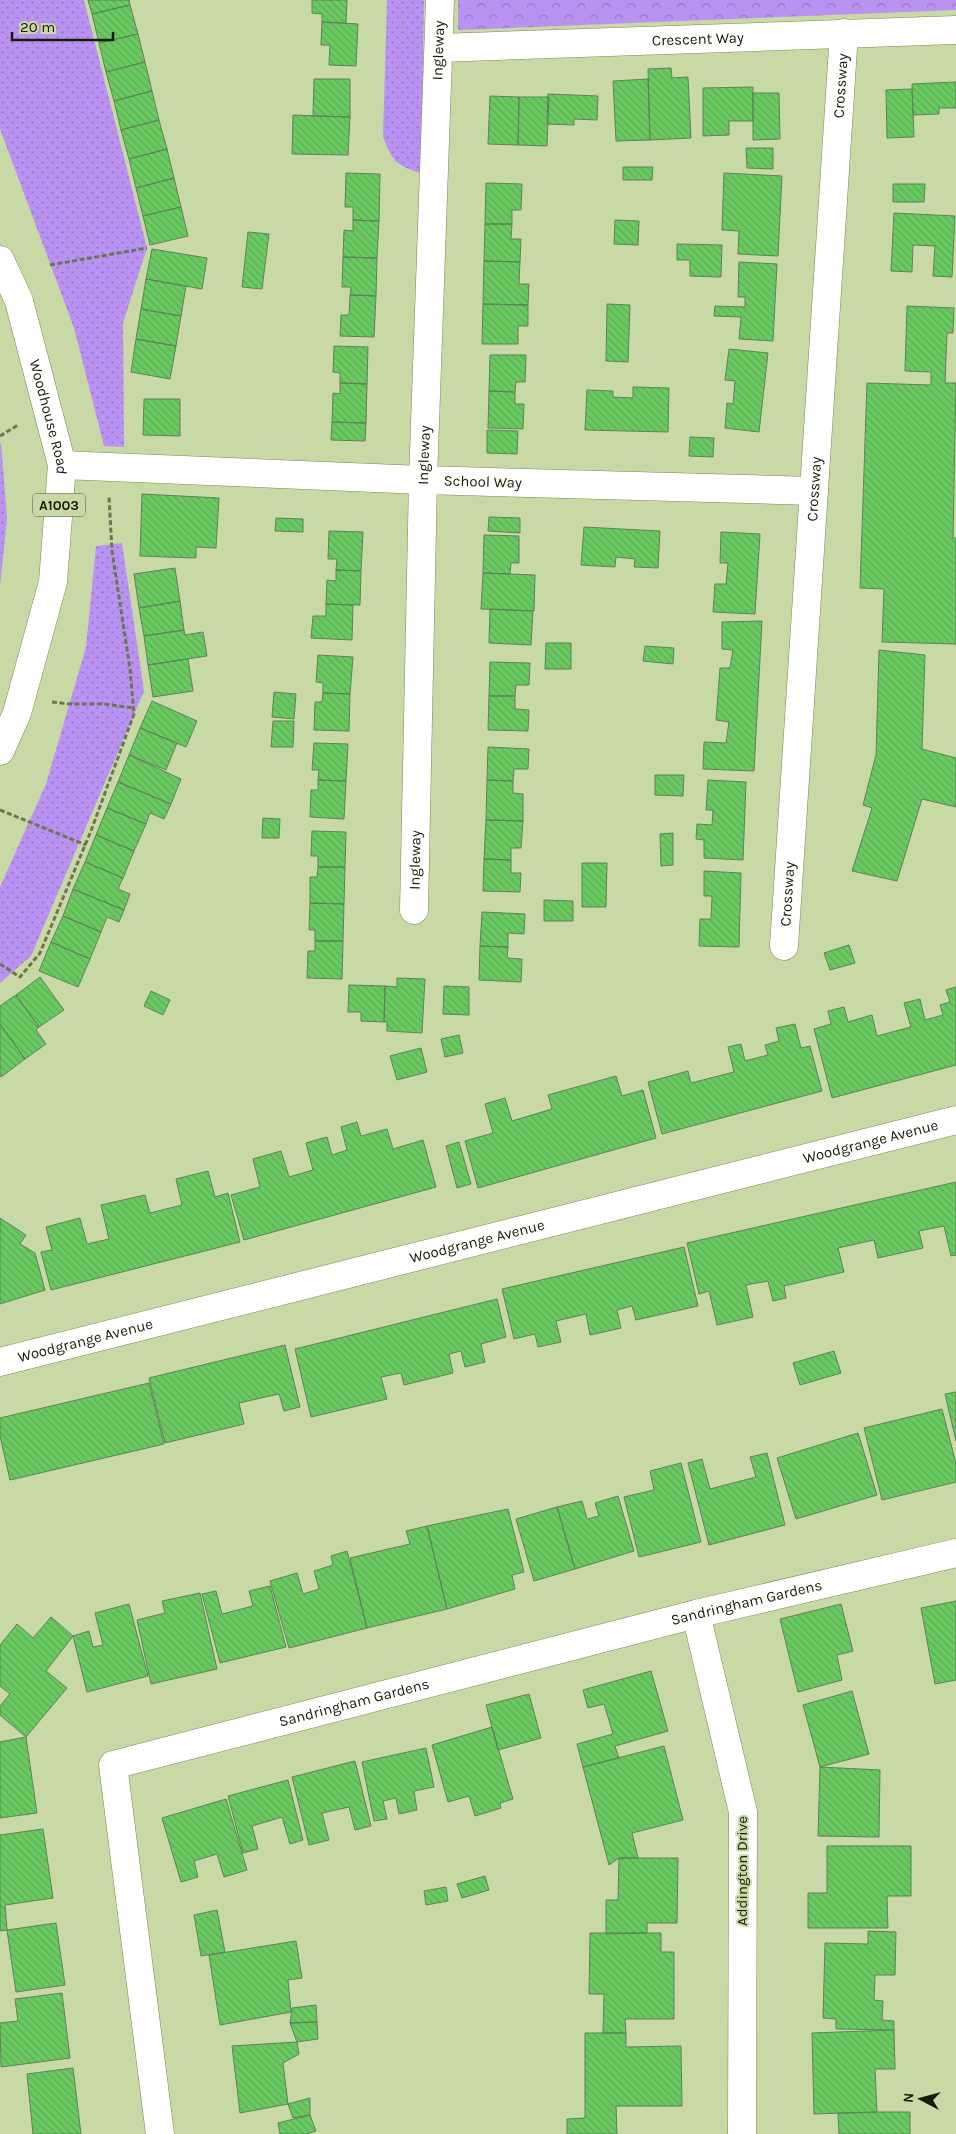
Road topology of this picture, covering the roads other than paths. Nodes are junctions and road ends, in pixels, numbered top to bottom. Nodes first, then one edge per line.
1 (440, 0) edge
2 (956, 30) edge
3 (844, 32) junction
4 (439, 48) junction
5 (0, 260) edge
6 (62, 465) junction
7 (423, 480) junction
8 (814, 490) junction
9 (0, 751) edge
10 (414, 910) dead end
11 (784, 946) dead end
12 (956, 1120) edge
13 (0, 1362) edge
14 (956, 1553) edge
15 (696, 1614) junction
16 (160, 2134) edge
17 (742, 2134) edge

1 - 4 street, Ingleway
2 - 3 street, Crescent Way
3 - 4 street, Crescent Way
3 - 8 street, Crossway
4 - 7 street, Ingleway
5 - 6 street, Woodhouse Road / A1003
6 - 7 street, School Way
6 - 9 street, Woodhouse Road / A1003
7 - 8 street, School Way
7 - 10 street, Ingleway
8 - 11 street, Crossway
12 - 13 street, Woodgrange Avenue
14 - 15 street, Sandringham Gardens
15 - 16 street, Sandringham Gardens
15 - 17 street, Addington Drive

